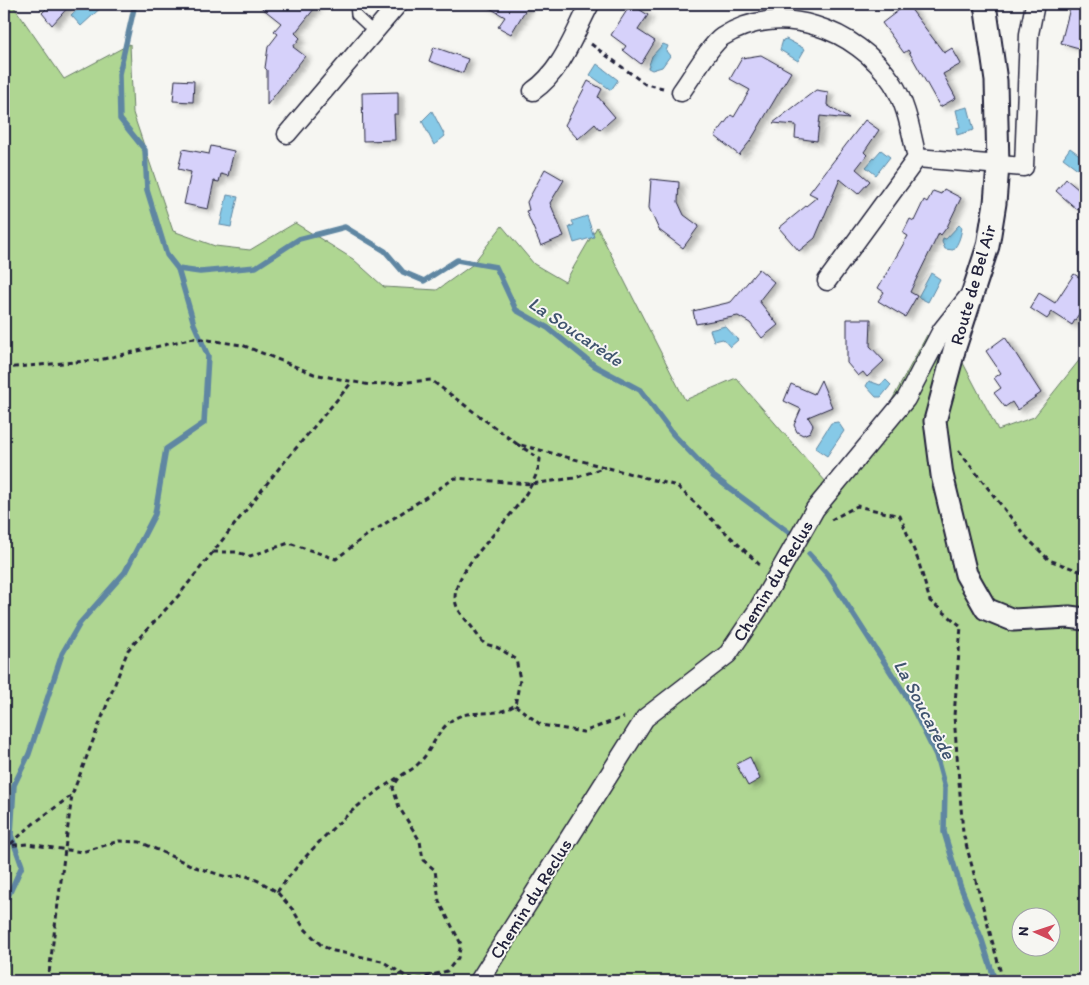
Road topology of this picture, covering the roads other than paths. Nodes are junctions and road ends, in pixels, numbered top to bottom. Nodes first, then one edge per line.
1 (355, 4) edge
2 (398, 4) edge
3 (590, 4) edge
4 (985, 4) edge
5 (1035, 4) edge
6 (374, 32) junction
7 (533, 91) dead end
8 (681, 92) road end
9 (287, 134) dead end
10 (917, 158) junction
11 (998, 166) junction
12 (827, 281) dead end
13 (972, 292) junction
14 (1085, 619) edge
15 (479, 981) edge

1 - 6 lane
2 - 6 street
3 - 7 street
4 - 11 street, Route de Bel Air
5 - 11 street
6 - 9 street
8 - 10 street
10 - 11 street
10 - 12 street
11 - 13 street, Route de Bel Air
13 - 14 street, Route de Bel Air
13 - 15 street, Chemin du Reclus

